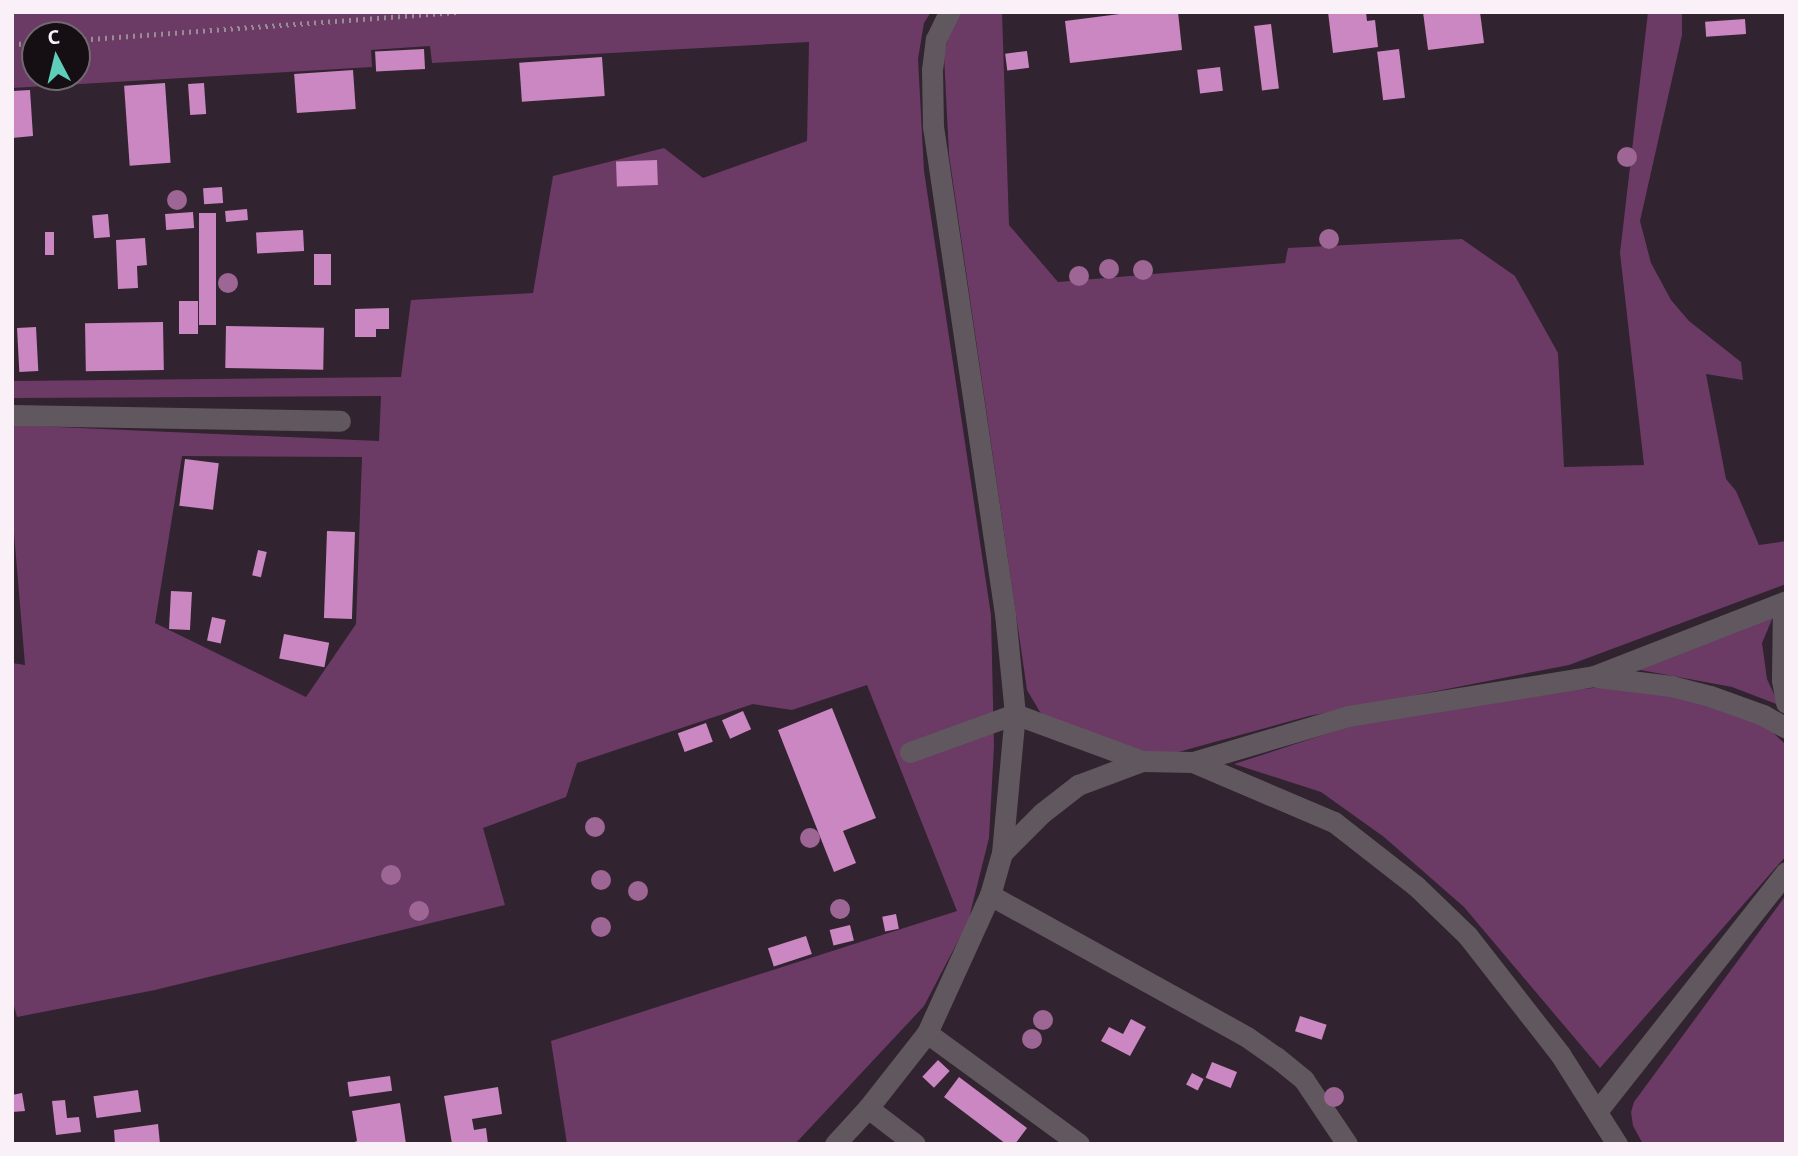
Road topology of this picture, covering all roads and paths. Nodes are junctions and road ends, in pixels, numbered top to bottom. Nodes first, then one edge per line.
1 (460, 12) edge
2 (949, 12) edge
3 (91, 39) edge
4 (12, 415) edge
5 (340, 421) dead end
6 (1784, 602) edge
7 (1594, 676) junction
8 (1786, 703) edge
9 (1015, 714) junction
10 (1786, 728) edge
11 (910, 752) dead end
12 (1142, 761) junction
13 (1193, 761) junction
14 (1002, 853) junction
15 (1786, 872) edge
16 (990, 895) junction
17 (927, 1033) junction
18 (869, 1108) junction
19 (1598, 1110) junction
20 (835, 1144) edge
21 (915, 1144) edge
22 (1079, 1144) edge
23 (1347, 1144) edge
24 (1617, 1144) edge

1 - 3 path
2 - 9 street
4 - 5 street
6 - 7 street
6 - 8 street
7 - 10 street
7 - 13 street
9 - 11 street
9 - 12 street
9 - 14 street
12 - 13 street
12 - 14 street
13 - 19 street
14 - 16 street
15 - 19 street
16 - 17 street
16 - 23 street
17 - 18 street
17 - 22 street
18 - 20 street
18 - 21 street
19 - 24 street

